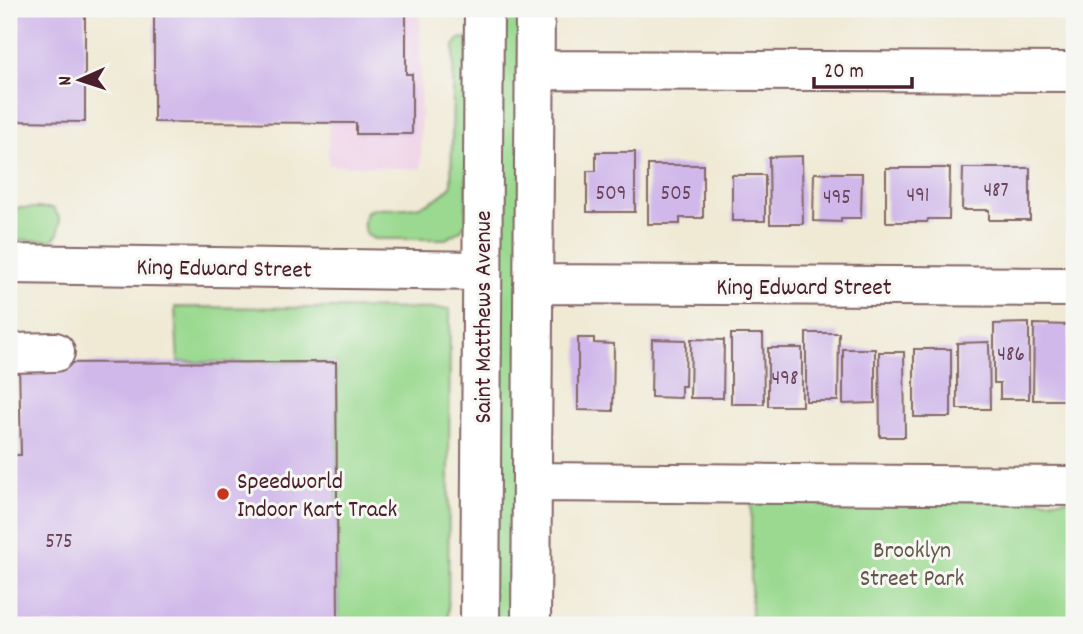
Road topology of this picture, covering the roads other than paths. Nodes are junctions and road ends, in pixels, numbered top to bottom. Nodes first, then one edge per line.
1 (484, 9) edge
2 (535, 9) edge
3 (535, 70) junction
4 (1074, 72) edge
5 (9, 264) edge
6 (482, 271) junction
7 (533, 284) junction
8 (1074, 287) edge
9 (55, 352) dead end
10 (9, 354) edge
11 (532, 482) junction
12 (1074, 486) edge
13 (480, 625) edge
14 (531, 625) edge

1 - 6 street, Saint Matthews Avenue
2 - 3 street, Saint Matthews Avenue
3 - 4 street
3 - 7 street, Saint Matthews Avenue
5 - 6 street, King Edward Street
6 - 13 street, Saint Matthews Avenue
7 - 8 street, King Edward Street
7 - 11 street, Saint Matthews Avenue
9 - 10 street
11 - 12 street
11 - 14 street, Saint Matthews Avenue

